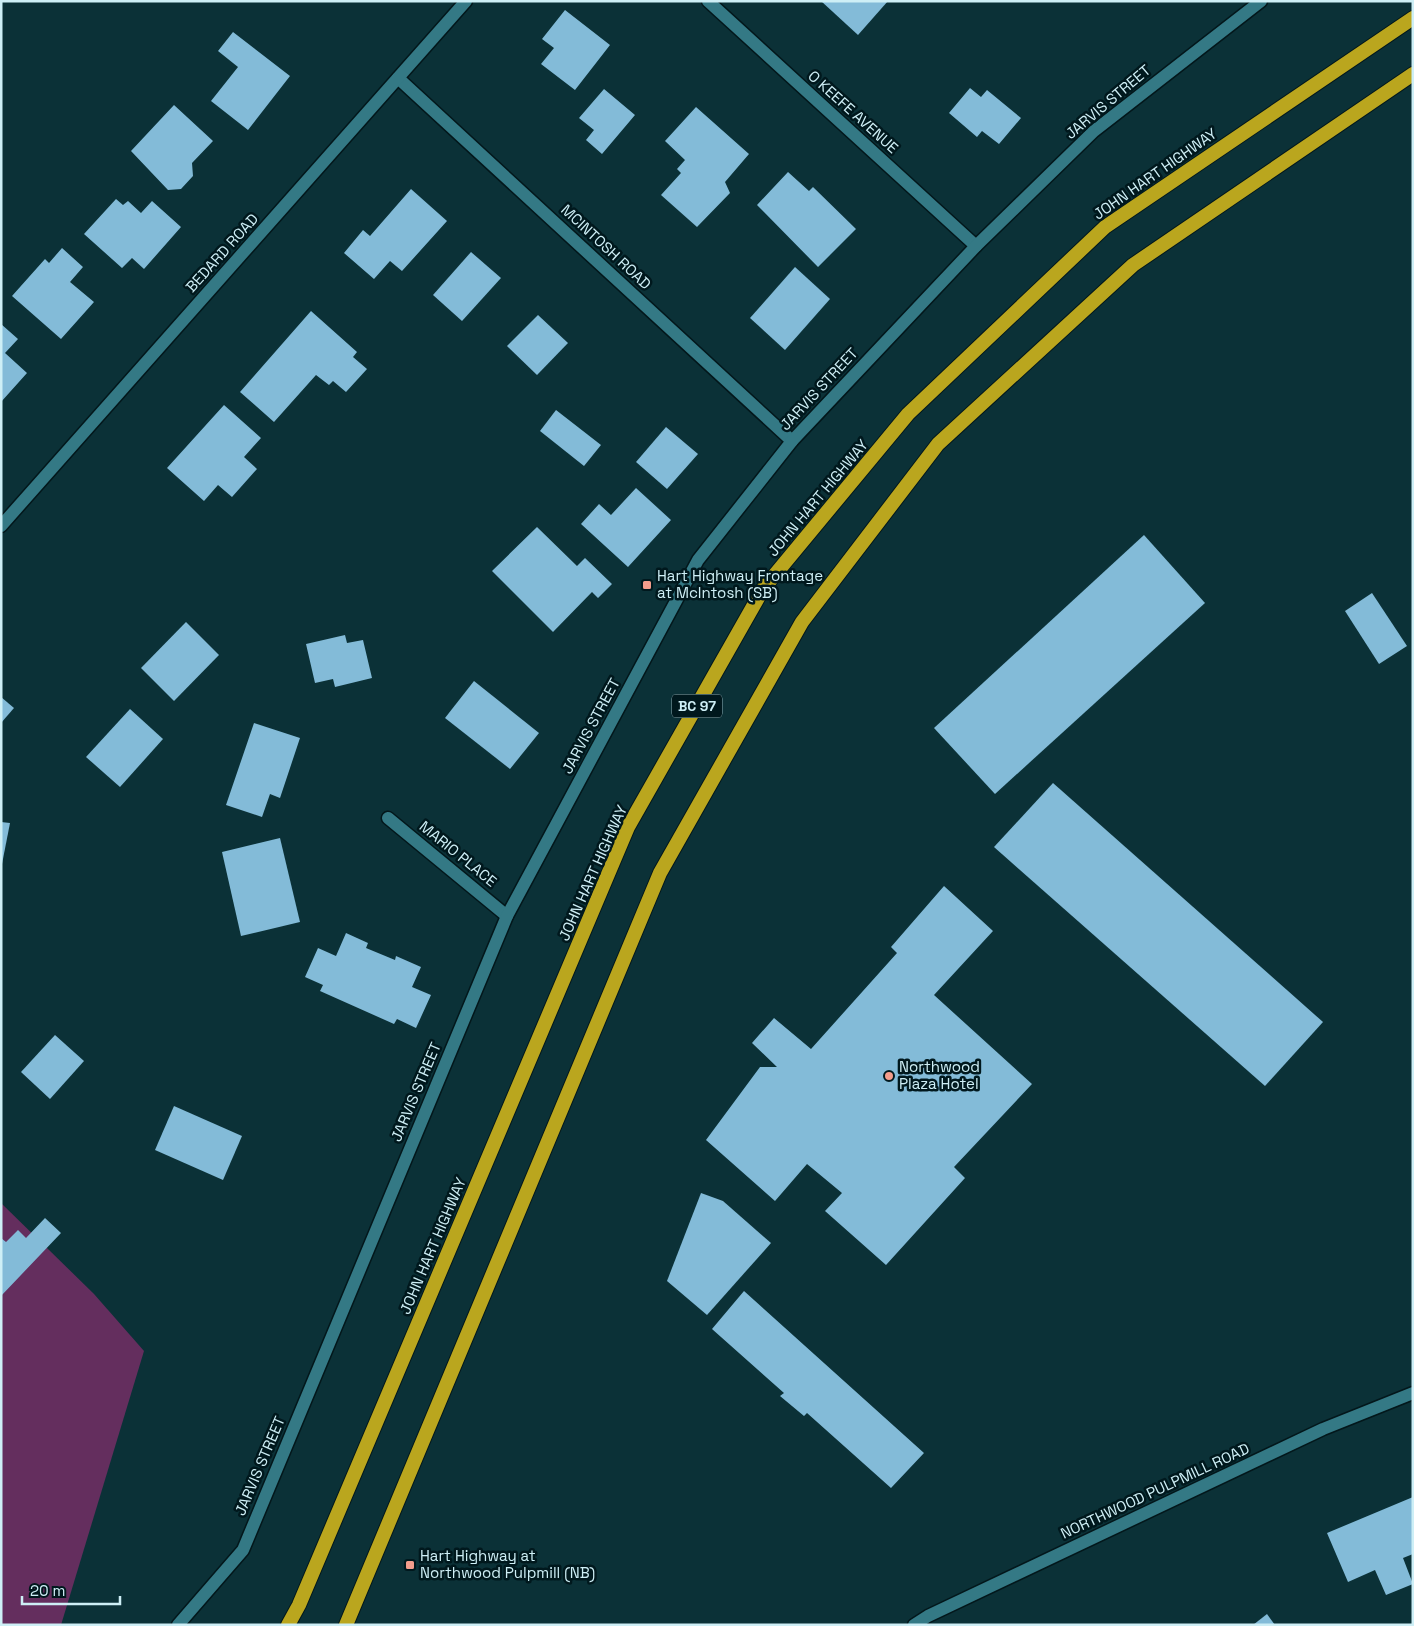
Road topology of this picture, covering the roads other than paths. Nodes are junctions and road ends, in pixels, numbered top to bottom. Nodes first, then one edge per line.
1 (466, 1) edge
2 (708, 1) edge
3 (1261, 1) edge
4 (1413, 18) edge
5 (1413, 74) edge
6 (398, 78) junction
7 (976, 246) junction
8 (792, 441) junction
9 (1, 526) edge
10 (388, 818) dead end
11 (507, 916) junction
12 (1413, 1393) edge
13 (178, 1625) edge
14 (288, 1625) edge
15 (346, 1625) edge
16 (914, 1625) edge

1 - 6 street, BEDARD ROAD
2 - 7 street, O KEEFE AVENUE
3 - 7 street, JARVIS STREET
4 - 14 highway, JOHN HART HIGHWAY / BC 97
5 - 15 highway, BC 97
6 - 8 street, MCINTOSH ROAD
6 - 9 street, BEDARD ROAD
7 - 8 street, JARVIS STREET
8 - 11 street, JARVIS STREET
10 - 11 street, MARIO PLACE
11 - 13 street, JARVIS STREET
12 - 16 street, NORTHWOOD PULPMILL ROAD

